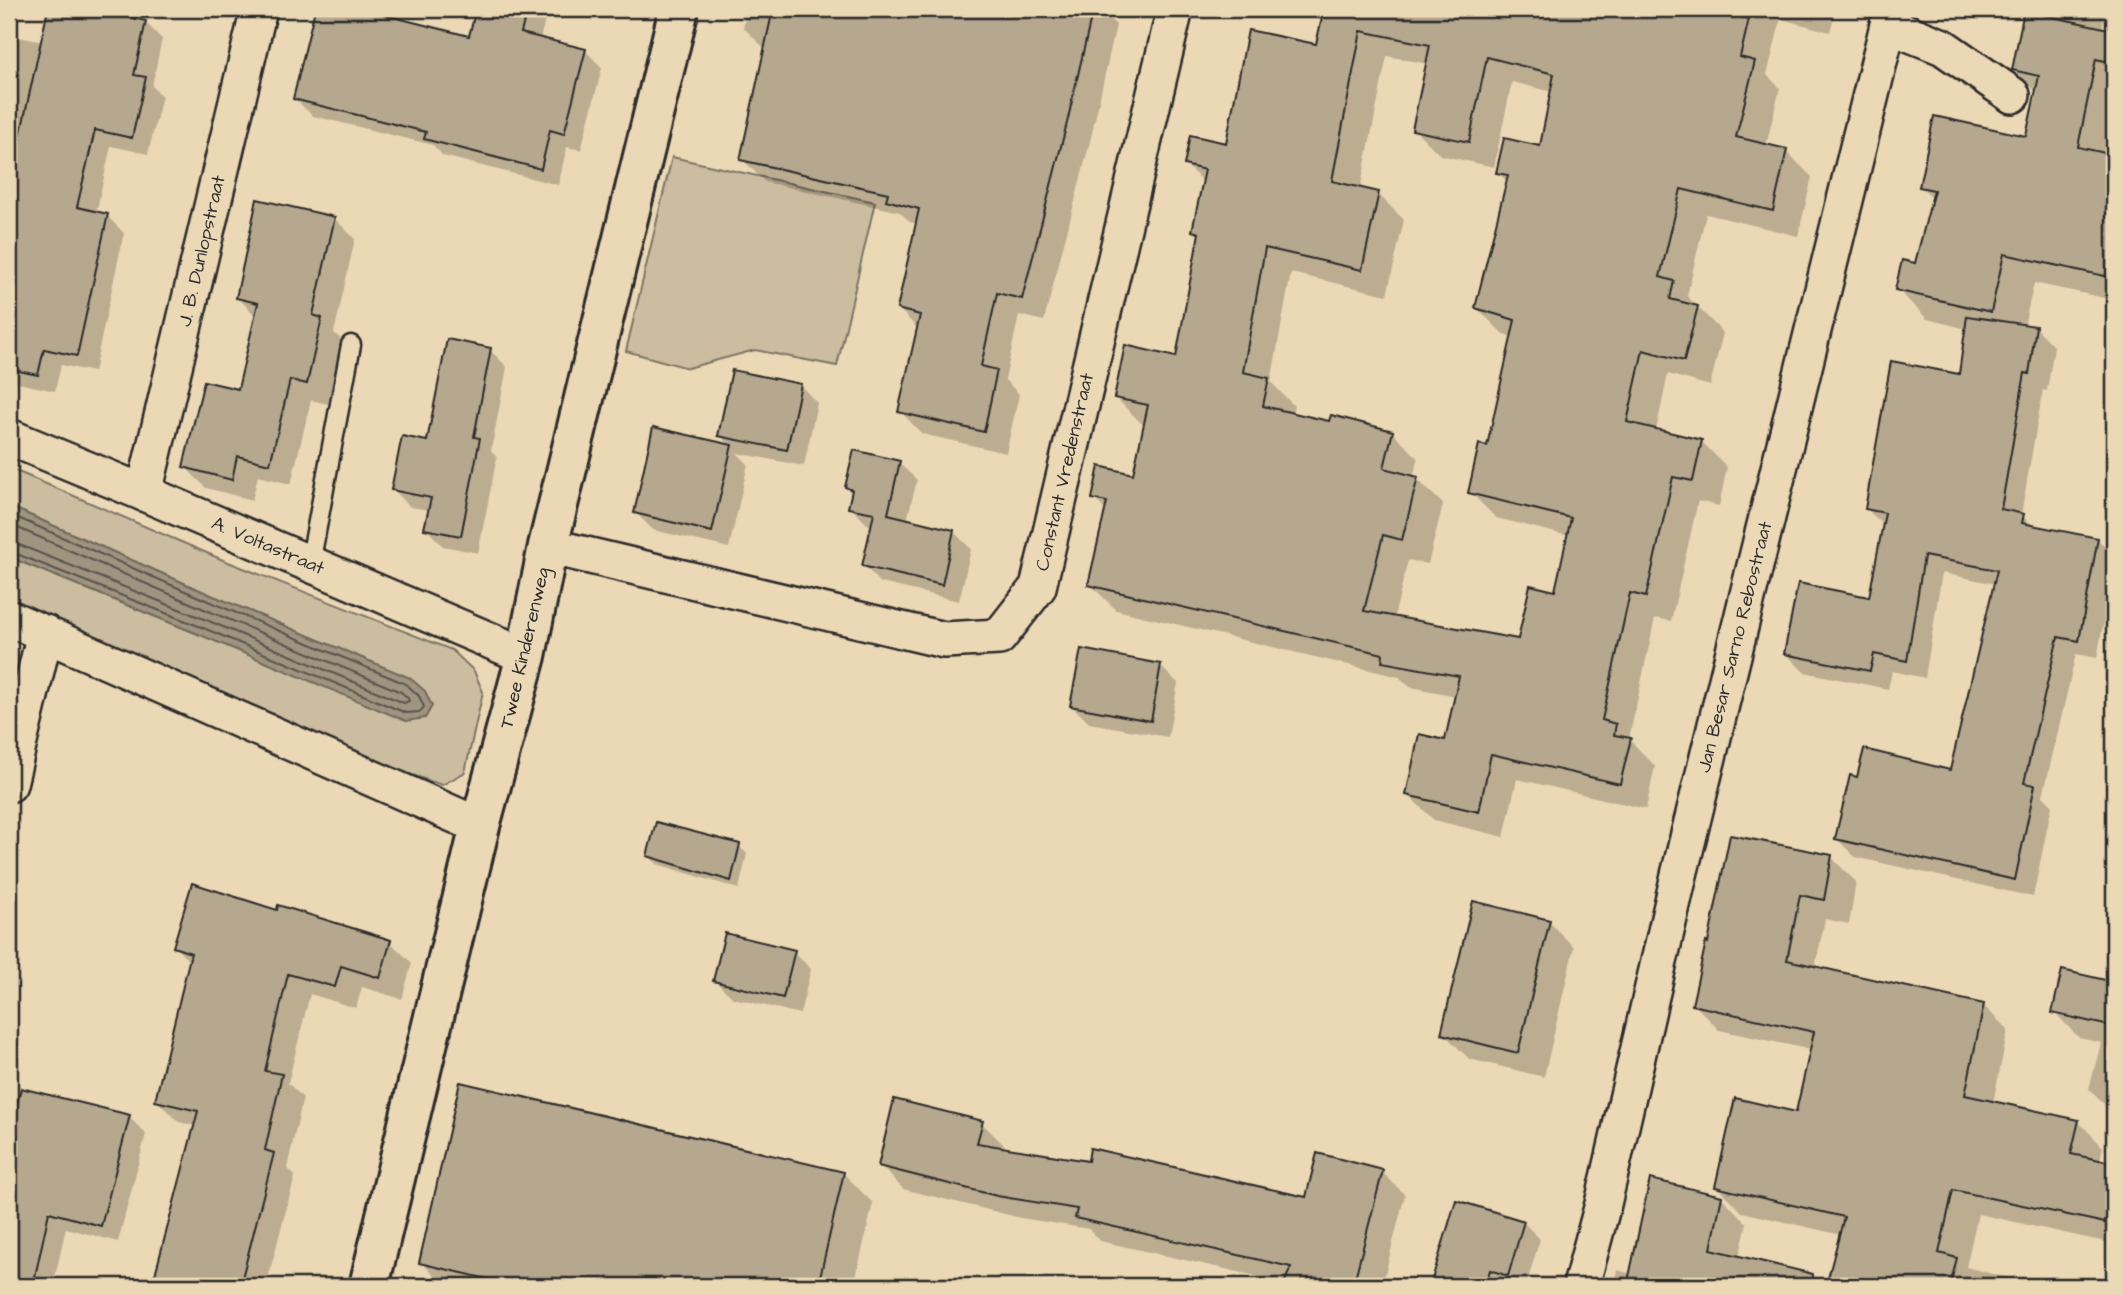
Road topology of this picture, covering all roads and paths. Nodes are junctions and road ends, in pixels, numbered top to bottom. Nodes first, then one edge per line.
1 (259, 9) edge
2 (679, 9) edge
3 (1175, 9) edge
4 (1890, 17) edge
5 (2012, 94) dead end
6 (351, 345) dead end
7 (9, 437) edge
8 (144, 493) junction
9 (548, 546) junction
10 (310, 564) junction
11 (9, 618) edge
12 (45, 633) junction
13 (526, 656) junction
14 (9, 784) edge
15 (480, 826) junction
16 (369, 1286) edge
17 (1581, 1286) edge

1 - 8 street, J. B. Dunlopstraat
2 - 9 street, Twee Kinderenweg
3 - 9 street, Constant Vredenstraat
4 - 5 street
4 - 17 street, Jan Besar Sarno Rebostraat
6 - 10 lane
7 - 8 street, A. Voltastraat
8 - 10 street, A. Voltastraat
9 - 13 street, Twee Kinderenweg
10 - 13 street, A. Voltastraat
11 - 12 street
12 - 14 street
12 - 15 street
13 - 15 street, Twee Kinderenweg
15 - 16 street, Twee Kinderenweg

